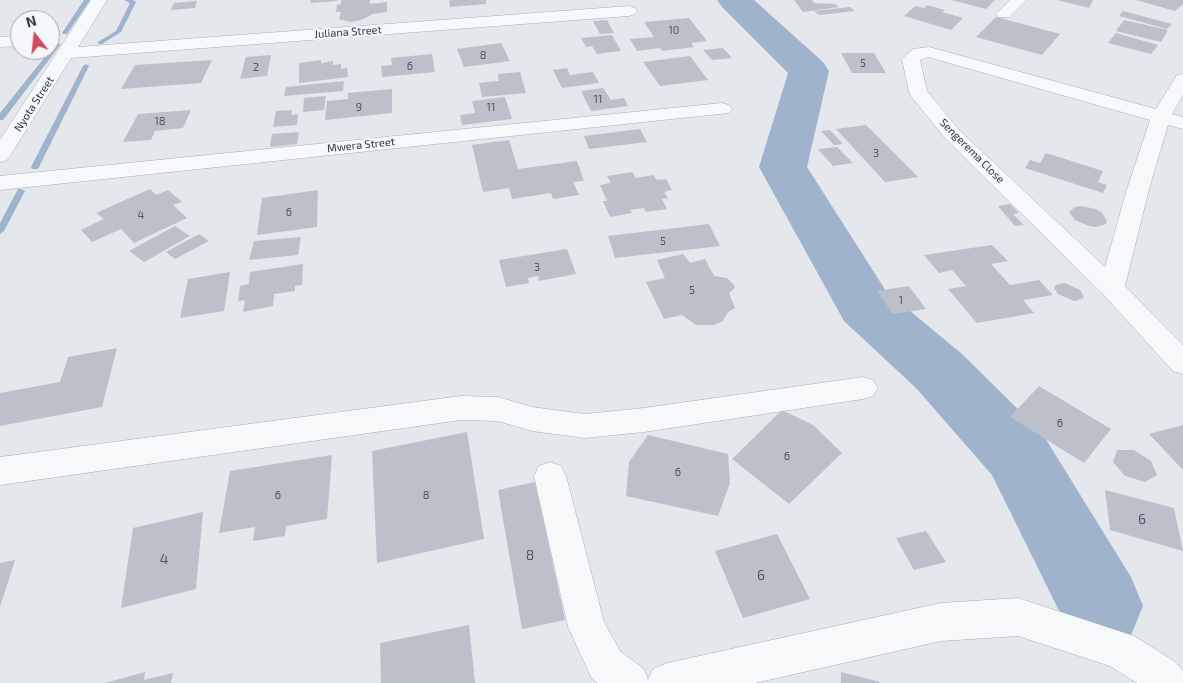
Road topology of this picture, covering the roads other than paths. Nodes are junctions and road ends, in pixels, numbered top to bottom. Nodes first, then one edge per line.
1 (99, 0) edge
2 (1020, 0) edge
3 (629, 11) dead end
4 (1004, 14) dead end
5 (63, 45) junction
6 (1183, 79) edge
7 (722, 109) dead end
8 (1161, 117) junction
9 (1183, 123) edge
10 (0, 156) edge
11 (0, 183) edge
12 (1112, 288) junction
13 (1183, 362) edge
14 (863, 388) dead end
15 (0, 471) edge
16 (550, 476) dead end
17 (630, 683) edge
18 (667, 683) edge
19 (1168, 683) edge

1 - 5 street, Nyota Street
2 - 4 street
3 - 5 street, Juliana Street
5 - 10 street, Nyota Street
6 - 8 street
7 - 11 street, Mwera Street
8 - 9 street
8 - 12 street
8 - 12 street, Sengerema Close
12 - 13 street
14 - 15 street
16 - 17 street
18 - 19 street

